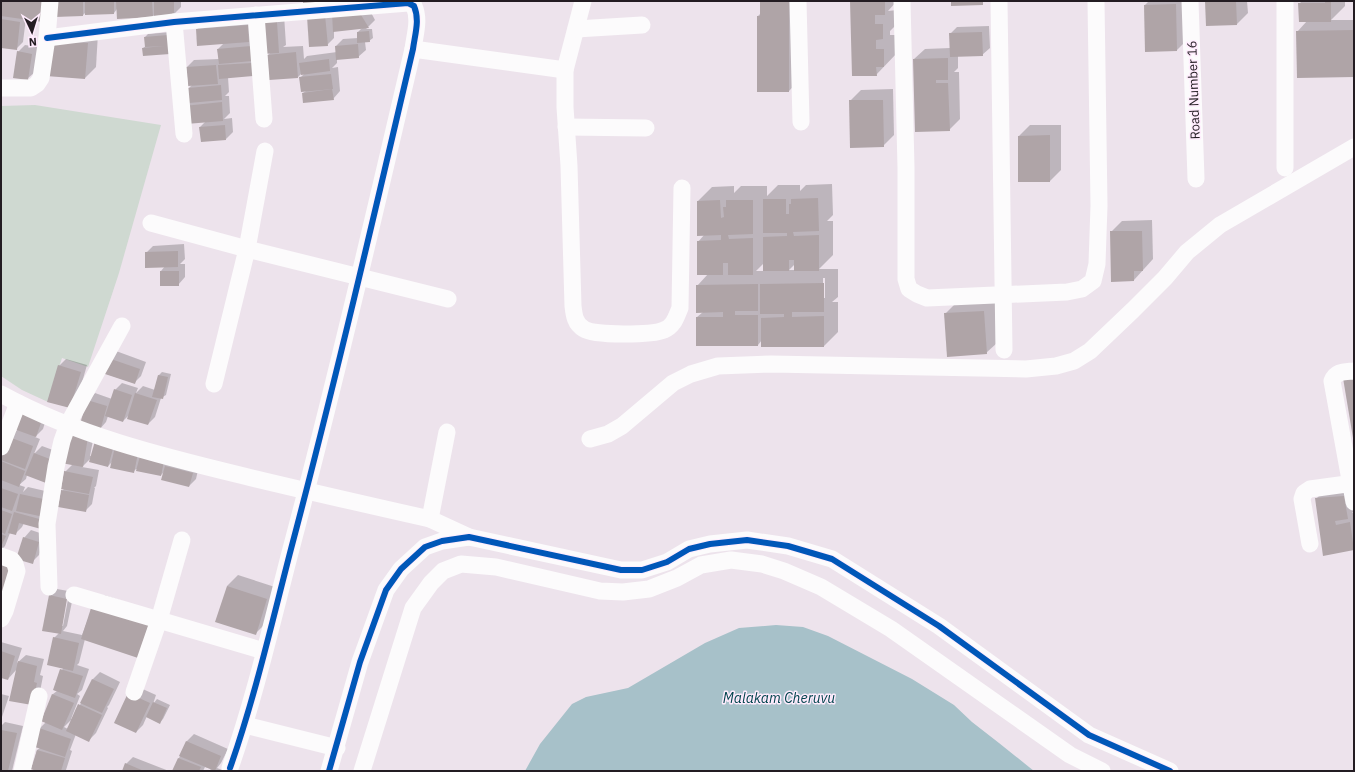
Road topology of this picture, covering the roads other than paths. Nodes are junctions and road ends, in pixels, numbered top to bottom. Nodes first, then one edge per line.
1 (50, 1) edge
2 (583, 1) edge
3 (798, 1) edge
4 (902, 1) edge
5 (999, 1) edge
6 (1096, 1) edge
7 (1190, 1) edge
8 (1285, 1) edge
9 (336, 5) edge
10 (256, 16) junction
11 (174, 22) junction
12 (642, 25) dead end
13 (576, 29) junction
14 (47, 38) junction
15 (413, 49) junction
16 (565, 70) junction
17 (1, 88) edge
18 (264, 119) dead end
19 (802, 122) dead end
20 (566, 127) junction
21 (646, 128) dead end
22 (184, 134) dead end
23 (1354, 147) edge
24 (265, 151) dead end
25 (1285, 168) dead end
26 (1196, 178) dead end
27 (682, 188) dead end
28 (151, 223) dead end
29 (247, 249) junction
30 (360, 277) junction
31 (1002, 295) junction
32 (448, 299) dead end
33 (122, 326) dead end
34 (1004, 350) dead end
35 (1354, 371) edge
36 (214, 384) dead end
37 (1, 394) edge
38 (18, 403) junction
39 (68, 424) junction
40 (447, 432) dead end
41 (590, 439) dead end
42 (1, 447) edge
43 (1353, 483) edge
44 (307, 491) junction
45 (1354, 502) edge
46 (430, 519) junction
47 (469, 537) junction
48 (182, 540) dead end
49 (731, 542) junction
50 (1310, 544) dead end
51 (1, 556) edge
52 (731, 560) junction
53 (621, 570) junction
54 (49, 587) dead end
55 (623, 592) junction
56 (74, 595) dead end
57 (1, 619) edge
58 (159, 620) junction
59 (264, 651) junction
60 (134, 692) dead end
61 (39, 696) dead end
62 (245, 725) junction
63 (337, 748) junction
64 (230, 768) dead end
65 (22, 771) edge
66 (329, 771) edge
67 (362, 771) edge
68 (1102, 771) edge
69 (1170, 771) edge

1 - 14 street
2 - 13 street
3 - 19 street
4 - 31 street
5 - 31 street
6 - 31 street
7 - 26 street, Road Number 16
8 - 25 street
9 - 10 street
9 - 15 street
10 - 11 street
10 - 18 street
11 - 14 street
11 - 22 street
12 - 13 street
13 - 16 street
14 - 17 street
15 - 16 street
15 - 30 street
16 - 20 street
20 - 21 street
20 - 27 street
23 - 41 street
24 - 29 street
28 - 29 street
29 - 30 street
29 - 36 street
30 - 32 street
30 - 44 street
31 - 34 street
33 - 39 street
35 - 43 street
37 - 38 street
38 - 39 street
38 - 42 street
39 - 44 street
39 - 54 street
40 - 46 street
43 - 45 street
43 - 50 street
44 - 46 street
44 - 59 street
46 - 47 street
47 - 53 street
47 - 63 street
48 - 58 street
49 - 52 street
49 - 53 street
49 - 69 street
51 - 57 street
52 - 55 street
52 - 68 street
53 - 55 street
55 - 67 street
56 - 58 street
58 - 59 street
58 - 60 street
59 - 62 street
61 - 65 street
62 - 63 street
62 - 64 street
63 - 66 street

